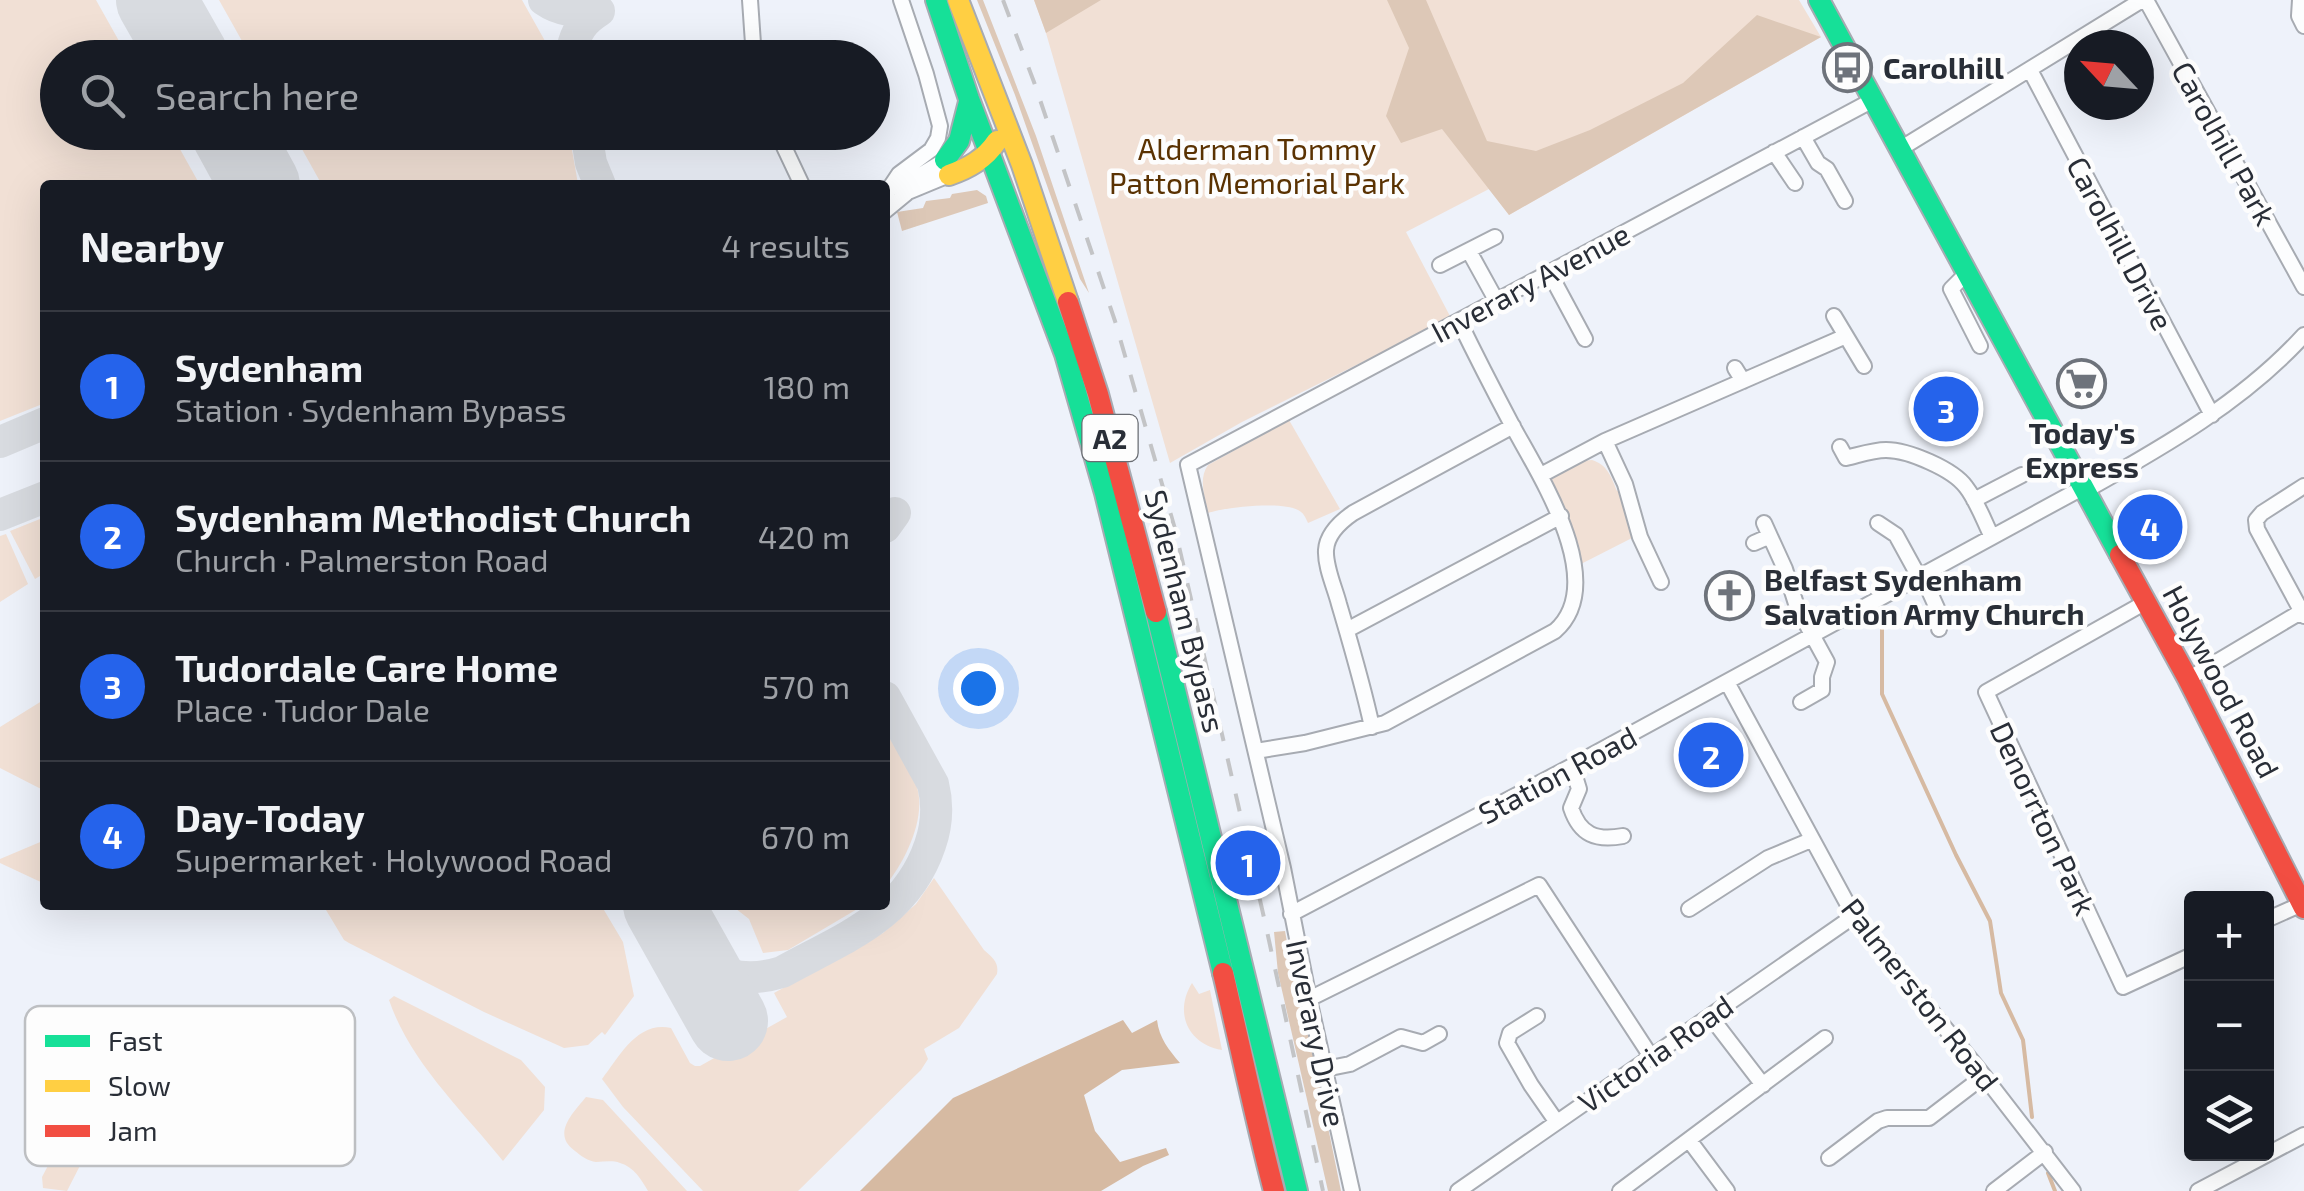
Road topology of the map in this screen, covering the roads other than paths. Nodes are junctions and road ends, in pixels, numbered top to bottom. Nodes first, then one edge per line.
1 (750, 0) edge
2 (902, 0) edge
3 (936, 0) edge
4 (958, 0) edge
5 (1819, 0) edge
6 (2144, 0) edge
7 (2300, 0) edge
8 (2304, 26) edge
9 (753, 40) edge
10 (2030, 70) junction
11 (970, 99) junction
12 (1872, 100) junction
13 (999, 107) junction
14 (1803, 136) junction
15 (1900, 149) junction
16 (784, 150) edge
17 (1774, 152) junction
18 (989, 154) junction
19 (953, 168) junction
20 (799, 180) edge
21 (1796, 182) dead end
22 (890, 188) edge
23 (890, 193) edge
24 (1846, 201) dead end
25 (1008, 205) junction
26 (890, 207) edge
27 (1495, 237) dead end
28 (1469, 251) junction
29 (1440, 266) dead end
30 (1550, 272) junction
31 (1968, 273) junction
32 (2304, 287) edge
33 (1496, 300) junction
34 (1834, 316) dead end
35 (1459, 321) junction
36 (2304, 335) edge
37 (1846, 336) junction
38 (1585, 339) dead end
39 (1980, 346) dead end
40 (1864, 366) dead end
41 (2212, 416) junction
42 (1512, 426) junction
43 (1605, 441) junction
44 (1840, 447) dead end
45 (1188, 465) joint
46 (1541, 474) junction
47 (2022, 475) dead end
48 (2304, 486) edge
49 (2084, 489) junction
50 (1974, 500) junction
51 (1561, 516) junction
52 (1878, 523) dead end
53 (1992, 537) junction
54 (1754, 543) dead end
55 (1920, 576) junction
56 (1660, 582) dead end
57 (2146, 602) junction
58 (2303, 612) edge
59 (1939, 629) dead end
60 (1347, 630) junction
61 (1812, 636) junction
62 (2188, 680) junction
63 (1727, 682) junction
64 (1801, 702) dead end
65 (1372, 727) junction
66 (1256, 751) junction
67 (1572, 766) junction
68 (1811, 840) junction
69 (1613, 842) dead end
70 (2303, 906) edge
71 (1689, 909) dead end
72 (1291, 914) junction
73 (1854, 916) junction
74 (2274, 917) edge
75 (2184, 959) edge
76 (1309, 999) junction
77 (1537, 1016) dead end
78 (1710, 1016) junction
79 (1439, 1034) dead end
80 (1825, 1038) dead end
81 (1652, 1058) junction
82 (1325, 1069) junction
83 (1984, 1076) junction
84 (1763, 1085) junction
85 (1556, 1121) junction
86 (2304, 1135) edge
87 (1689, 1140) junction
88 (2045, 1152) junction
89 (1829, 1158) dead end
90 (1274, 1191) edge
91 (1297, 1191) edge
92 (1352, 1191) edge
93 (1458, 1191) edge
94 (1620, 1191) edge
95 (1727, 1191) edge
96 (1994, 1191) edge
97 (2073, 1191) edge
98 (2198, 1191) edge

1 - 9 street
2 - 22 street
3 - 11 main road, Sydenham Bypass / A2
4 - 13 main road, Sydenham Bypass / A2
5 - 12 main road, Holywood Road
6 - 10 street
6 - 32 street, Carolhill Park
7 - 8 street
10 - 15 street
10 - 41 street, Carolhill Drive
11 - 18 main road, Sydenham Bypass / A2
11 - 19 main road
12 - 14 street, Inverary Avenue
12 - 15 main road, Holywood Road
13 - 18 main road
13 - 91 main road, Sydenham Bypass / A2
14 - 17 street, Inverary Avenue
14 - 24 street
15 - 31 main road, Holywood Road
16 - 20 street
17 - 21 street
17 - 30 street, Inverary Avenue
18 - 19 main road
18 - 25 main road, Sydenham Bypass / A2
19 - 23 street
19 - 25 main road
19 - 26 street
25 - 90 main road, Sydenham Bypass / A2
27 - 28 street
28 - 29 street
28 - 33 street
30 - 33 street, Inverary Avenue
30 - 38 street
31 - 39 street
31 - 49 main road, Holywood Road
33 - 35 street, Inverary Avenue
34 - 37 street
35 - 42 street
35 - 45 street, Inverary Avenue
36 - 41 street, Station Road
37 - 40 street
37 - 43 street
41 - 49 street, Station Road
42 - 46 street
42 - 60 street
43 - 46 street
43 - 56 street
44 - 50 street
45 - 66 street, Inverary Drive
46 - 51 street
47 - 50 street
48 - 58 street
49 - 53 street, Station Road
49 - 57 main road, Holywood Road
50 - 53 street
51 - 60 street
51 - 65 street
52 - 55 street
53 - 55 street, Station Road
54 - 61 street
55 - 59 street
55 - 61 street, Station Road
57 - 62 main road, Holywood Road
57 - 75 street, Denorrton Park
58 - 62 street
60 - 65 street
61 - 63 street, Station Road
61 - 64 street
62 - 70 main road, Holywood Road
63 - 67 street, Station Road
63 - 68 street, Palmerston Road
65 - 66 street
66 - 72 street, Inverary Drive
67 - 69 street
67 - 72 street, Station Road
68 - 71 street
68 - 73 street, Palmerston Road
70 - 74 street
72 - 76 street, Inverary Drive
73 - 78 street, Victoria Road
73 - 83 street, Palmerston Road
76 - 81 street
76 - 82 street, Inverary Drive
77 - 85 street
78 - 81 street, Victoria Road
78 - 84 street
79 - 82 street
80 - 84 street
81 - 85 street, Victoria Road
82 - 92 street, Inverary Drive
83 - 88 street, Palmerston Road
83 - 89 street
84 - 87 street
85 - 93 street, Victoria Road
86 - 98 street
87 - 94 street
87 - 95 street
88 - 96 street
88 - 97 street, Palmerston Road

